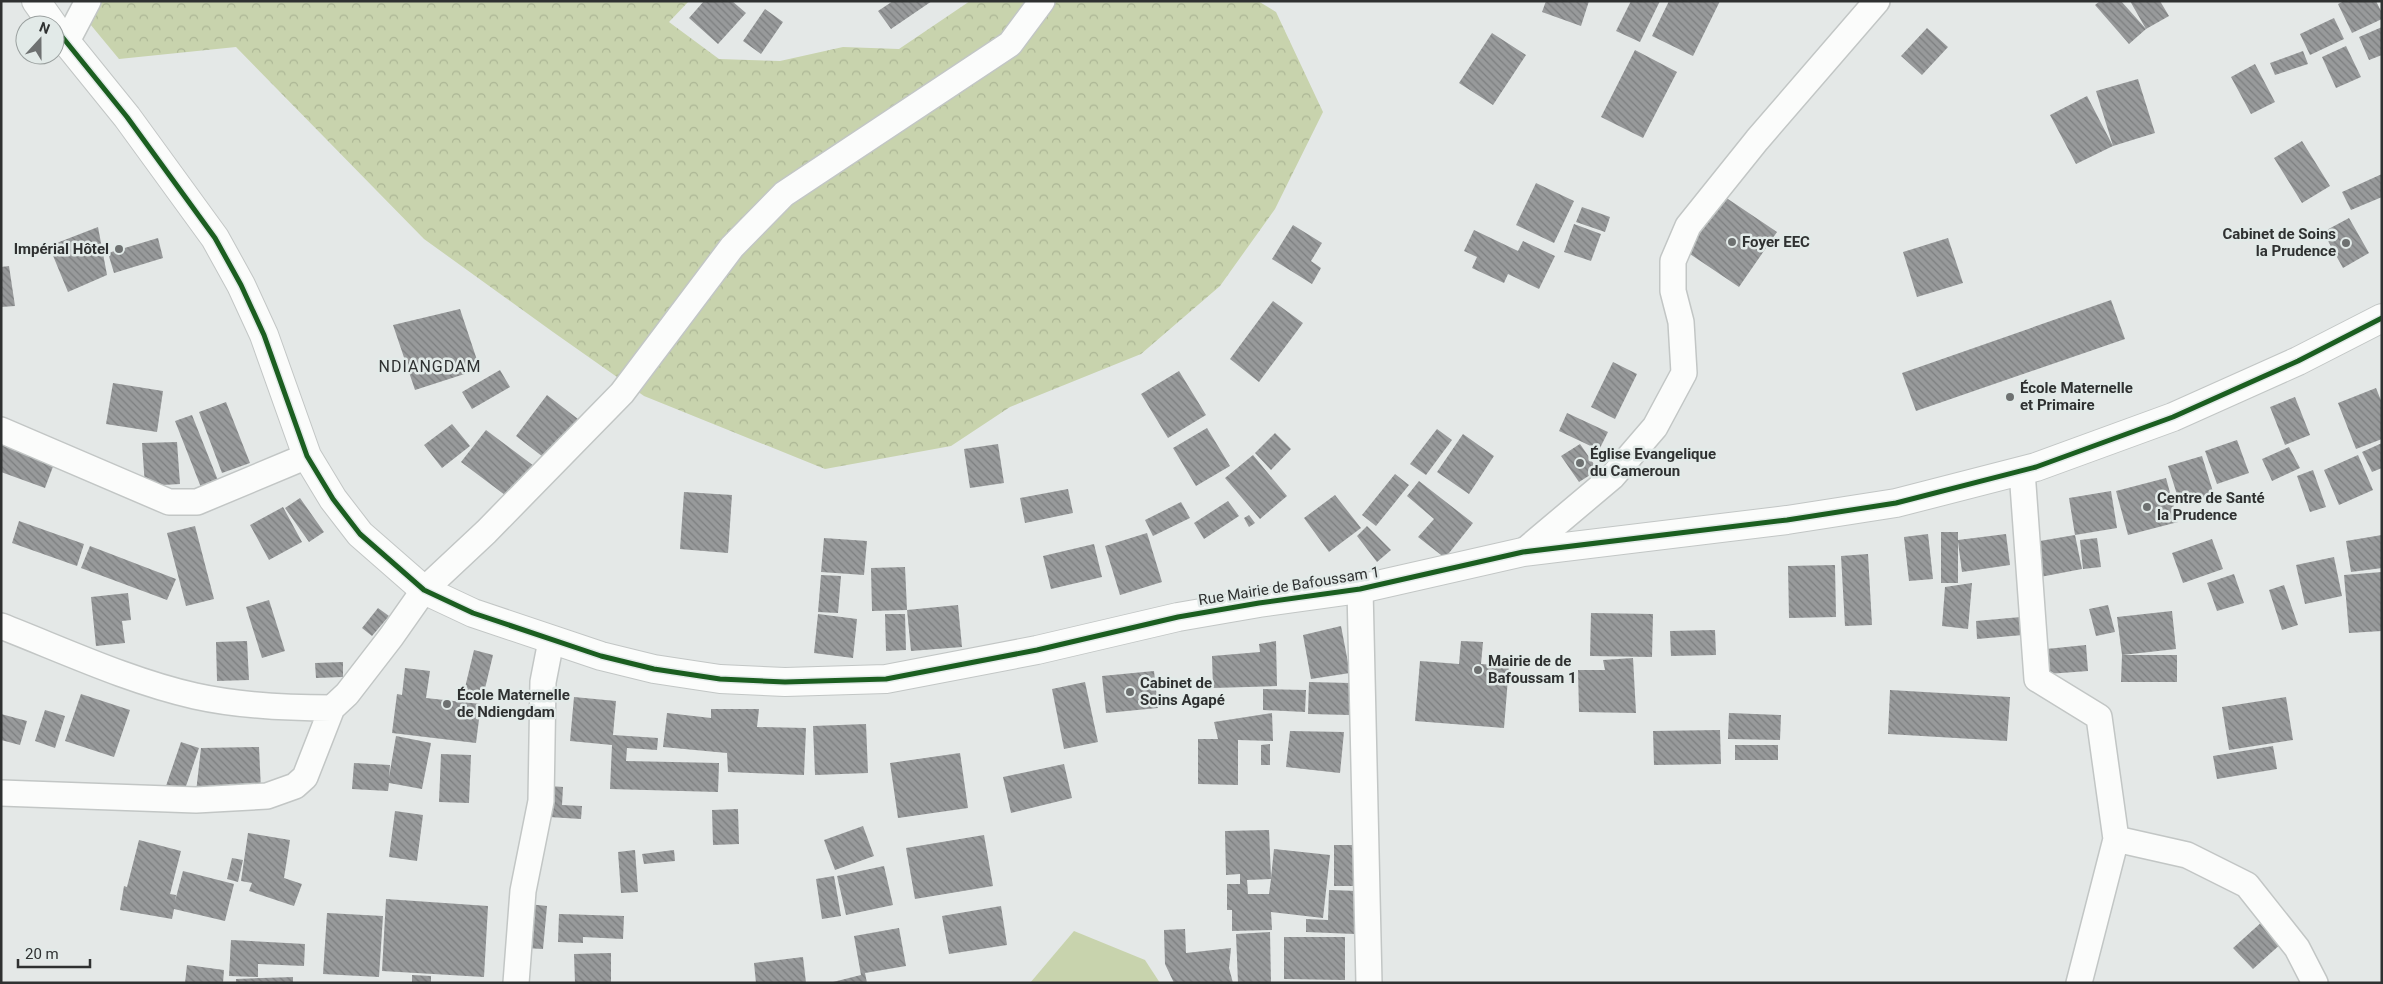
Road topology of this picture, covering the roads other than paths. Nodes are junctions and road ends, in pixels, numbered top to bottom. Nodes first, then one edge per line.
1 (36, 1) edge
2 (88, 1) edge
3 (1042, 1) edge
4 (1877, 1) edge
5 (46, 15) edge
6 (65, 25) edge
7 (65, 41) edge
8 (2382, 318) edge
9 (1, 430) edge
10 (307, 456) junction
11 (2022, 471) junction
12 (1523, 552) junction
13 (1360, 589) junction
14 (424, 590) junction
15 (1, 626) edge
16 (551, 641) junction
17 (332, 708) junction
18 (1, 793) edge
19 (2116, 840) junction
20 (516, 983) edge
21 (1369, 983) edge
22 (2079, 983) edge
23 (2315, 983) edge

1 - 5 street, Rue Mairie de Bafoussam 1
2 - 6 street
3 - 14 street
4 - 12 street
7 - 10 street, Rue Mairie de Bafoussam 1
8 - 11 street, Rue Mairie de Bafoussam 1
9 - 10 street
10 - 14 street, Rue Mairie de Bafoussam 1
11 - 12 street, Rue Mairie de Bafoussam 1
11 - 19 street
12 - 13 street, Rue Mairie de Bafoussam 1
13 - 16 street, Rue Mairie de Bafoussam 1
13 - 21 street
14 - 16 street, Rue Mairie de Bafoussam 1
14 - 17 street
15 - 17 street
16 - 20 street
17 - 18 street
19 - 22 street
19 - 23 street

